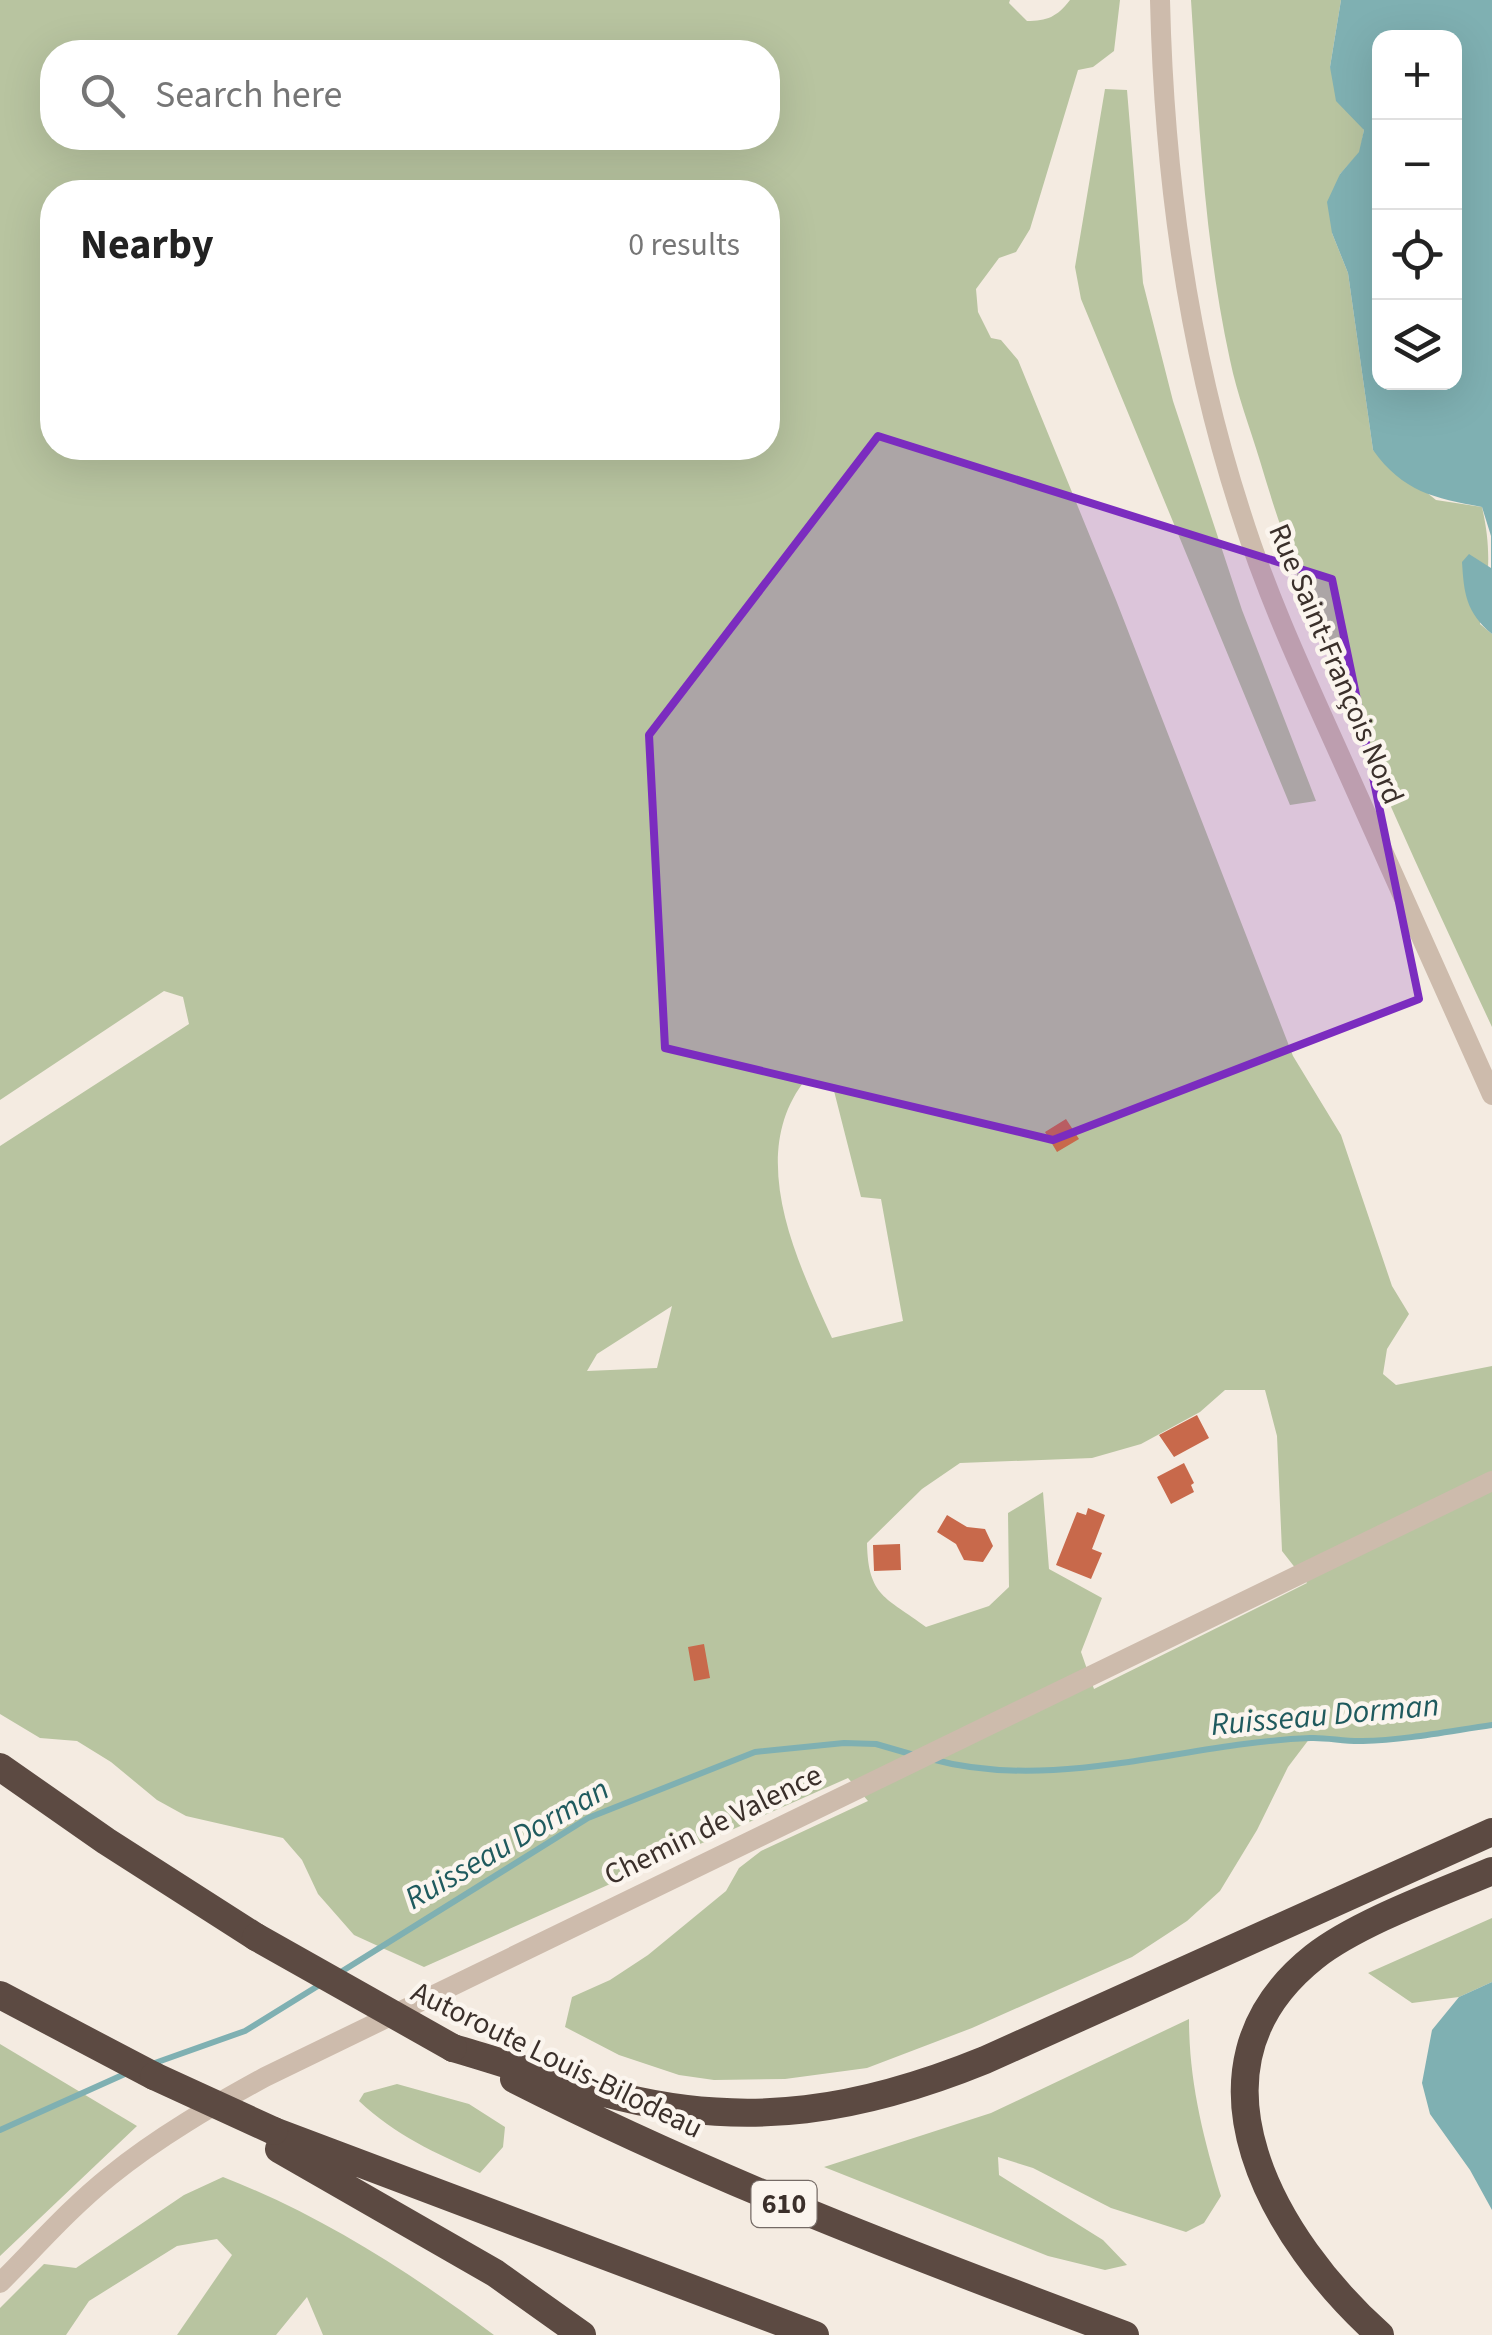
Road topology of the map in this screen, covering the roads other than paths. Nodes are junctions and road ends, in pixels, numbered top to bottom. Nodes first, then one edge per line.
1 (1160, 0) edge
2 (1492, 1095) edge
3 (1492, 1481) edge
4 (0, 1767) edge
5 (1492, 1832) edge
6 (1492, 1871) edge
7 (0, 1995) edge
8 (453, 2048) junction
9 (267, 2134) junction
10 (0, 2283) edge
11 (582, 2335) edge
12 (816, 2335) edge
13 (1125, 2335) edge
14 (1380, 2335) edge

1 - 2 street, Rue Saint-François Nord
3 - 10 street, Chemin de Valence
4 - 8 highway, Autoroute Louis-Bilodeau / 610, bridge
5 - 8 highway
6 - 14 highway
7 - 9 highway, bridge
8 - 13 highway, Autoroute Louis-Bilodeau / 610
9 - 11 highway
9 - 12 highway

